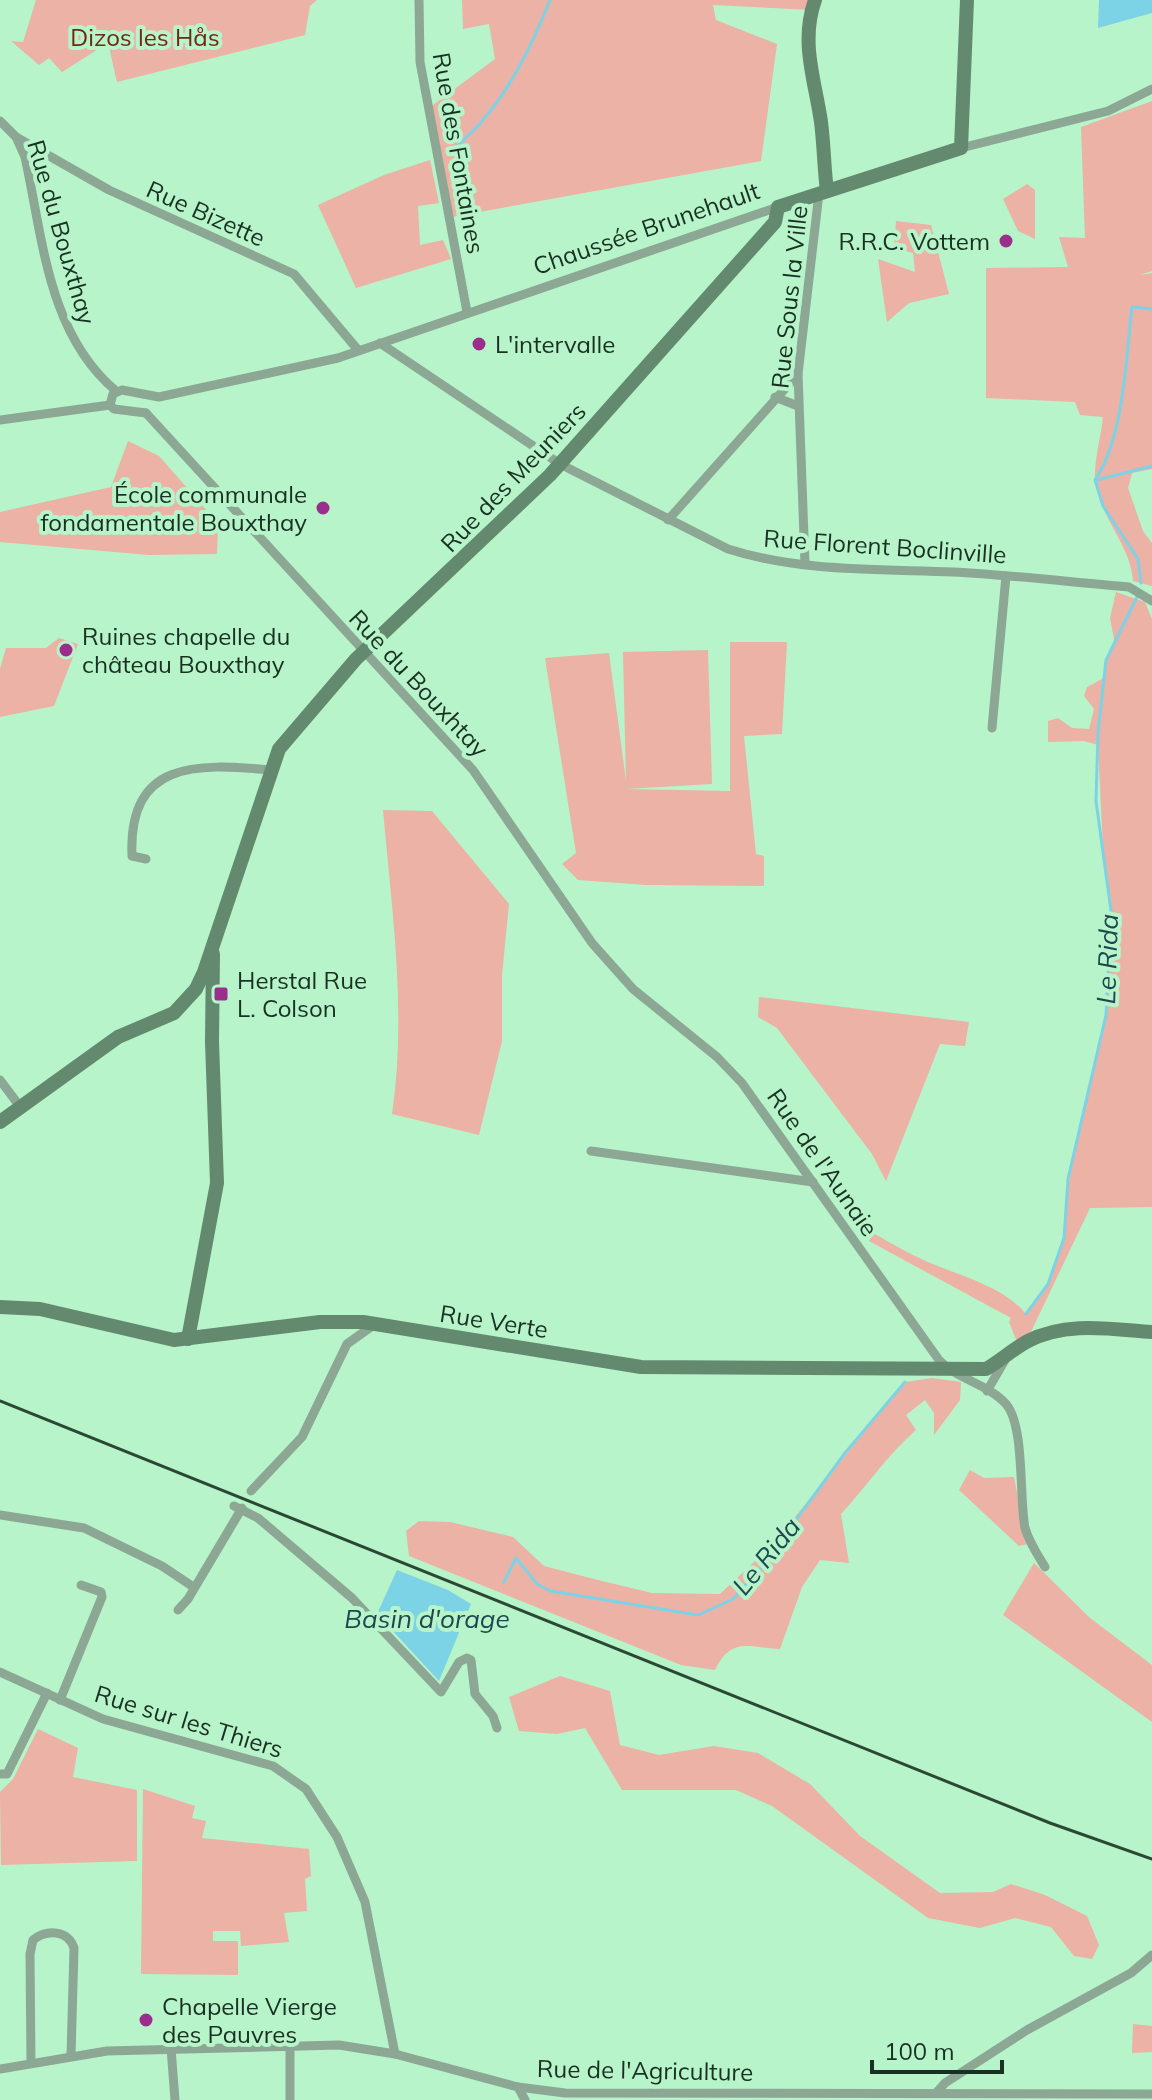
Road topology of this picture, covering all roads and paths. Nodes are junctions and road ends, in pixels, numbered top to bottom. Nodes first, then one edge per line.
1 (419, 0) edge
2 (815, 0) edge
3 (967, 0) edge
4 (1152, 89) edge
5 (0, 121) edge
6 (16, 137) junction
7 (961, 148) junction
8 (823, 192) junction
9 (778, 207) junction
10 (467, 312) junction
11 (380, 343) junction
12 (358, 350) junction
13 (798, 374) junction
14 (116, 391) junction
15 (150, 397) junction
16 (775, 397) junction
17 (110, 405) junction
18 (798, 406) junction
19 (146, 413) junction
20 (0, 420) edge
21 (560, 464) junction
22 (668, 520) junction
23 (805, 564) junction
24 (1006, 576) junction
25 (1152, 601) edge
26 (363, 652) junction
27 (992, 728) dead end
28 (270, 770) junction
29 (146, 859) dead end
30 (212, 946) junction
31 (198, 986) junction
32 (214, 993) junction
33 (640, 997) joint
34 (0, 1080) edge
35 (21, 1108) junction
36 (0, 1122) edge
37 (591, 1151) dead end
38 (813, 1182) junction
39 (0, 1307) edge
40 (375, 1324) junction
41 (1152, 1332) edge
42 (188, 1339) junction
43 (1007, 1357) junction
44 (949, 1371) junction
45 (987, 1391) junction
46 (251, 1491) dead end
47 (0, 1515) edge
48 (1045, 1567) dead end
49 (81, 1585) dead end
50 (192, 1586) junction
51 (178, 1610) dead end
52 (0, 1672) edge
53 (47, 1693) junction
54 (60, 1700) junction
55 (497, 1728) dead end
56 (0, 1774) edge
57 (1152, 1955) edge
58 (290, 2044) junction
59 (171, 2048) junction
60 (395, 2054) junction
61 (71, 2056) junction
62 (31, 2063) junction
63 (0, 2069) edge
64 (518, 2087) junction
65 (937, 2092) junction
66 (1152, 2094) edge
67 (175, 2100) edge
68 (290, 2100) edge
69 (525, 2100) edge

1 - 10 street, Rue des Fontaines
2 - 8 street
3 - 7 street
4 - 7 street, Chaussée Brunehault
5 - 6 street, Rue du Bouxthay
6 - 12 street, Rue Bizette
6 - 14 street, Rue du Bouxthay
7 - 8 street, Chaussée Brunehault
8 - 9 street, Chaussée Brunehault
8 - 13 street, Rue Sous la Ville
9 - 10 street, Chaussée Brunehault
9 - 21 street, Rue des Meuniers
10 - 11 street, Chaussée Brunehault
11 - 12 street, Chaussée Brunehault
11 - 21 street, Rue Florent Boclinville
12 - 15 street, Chaussée Brunehault
13 - 16 street
13 - 18 street, Rue Sous la Ville
14 - 15 street, Chaussée Brunehault
14 - 17 street
15 - 19 street
16 - 18 street, Rue Sous la Ville
16 - 22 street
17 - 19 street
17 - 20 street
18 - 23 street, Rue Sous la Ville
19 - 26 street, Rue du Bouxhtay
21 - 22 street, Rue Florent Boclinville
21 - 26 street, Rue des Meuniers
22 - 23 street, Rue Florent Boclinville
23 - 24 street, Rue Florent Boclinville
24 - 25 street, Rue Florent Boclinville
24 - 27 street
26 - 28 street, Rue des Meuniers
26 - 33 street, Rue du Bouxhtay
28 - 29 street
28 - 30 street, Rue des Meuniers
30 - 31 street, Rue des Meuniers
30 - 32 street
31 - 32 street
31 - 35 street
32 - 42 street
33 - 38 street, Rue de l'Aunaie
34 - 35 street
35 - 36 street
37 - 38 street
38 - 44 street, Rue de l'Aunaie
39 - 42 street, Rue Verte
40 - 42 street, Rue Verte
40 - 44 street, Rue Verte
40 - 46 street
41 - 43 street
43 - 44 street, Rue Verte
43 - 45 street
44 - 45 street
45 - 48 street
47 - 50 street
49 - 54 street, Rue sur les Thiers
50 - 51 street
50 - 55 street
52 - 53 street, Rue sur les Thiers
53 - 54 street, Rue sur les Thiers
53 - 56 street
54 - 60 street, Rue sur les Thiers
57 - 65 street
58 - 59 street, Rue de l'Agriculture
58 - 60 street, Rue de l'Agriculture
58 - 68 street
59 - 61 street, Rue de l'Agriculture
59 - 67 street
60 - 64 street, Rue de l'Agriculture
61 - 62 street, Rue de l'Agriculture
61 - 62 street
62 - 63 street, Rue de l'Agriculture
64 - 65 street, Rue de l'Agriculture
64 - 69 street
65 - 66 street, Rue de l'Agriculture

